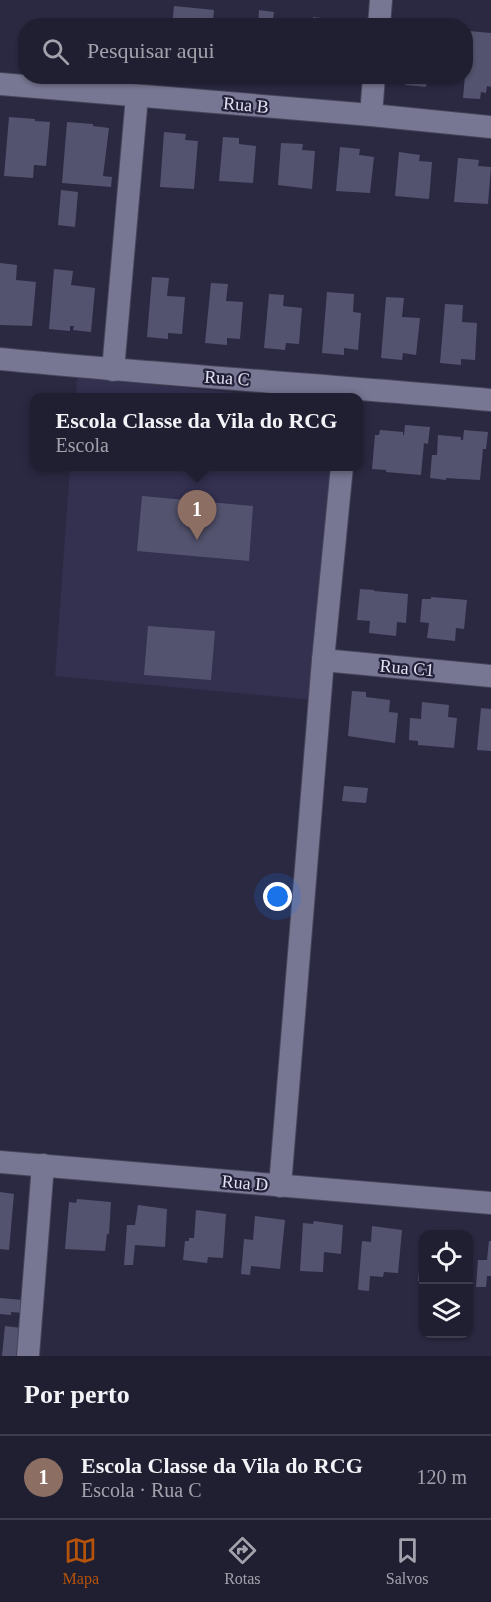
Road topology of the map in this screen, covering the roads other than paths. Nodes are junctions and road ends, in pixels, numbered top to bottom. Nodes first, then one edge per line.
1 (381, 0) edge
2 (380, 18) edge
3 (0, 84) edge
4 (373, 84) edge
5 (137, 96) junction
6 (371, 115) junction
7 (491, 127) edge
8 (0, 359) edge
9 (113, 370) junction
10 (349, 392) edge
11 (491, 400) edge
12 (342, 471) edge
13 (323, 660) junction
14 (491, 676) edge
15 (0, 1162) edge
16 (43, 1165) junction
17 (280, 1186) junction
18 (491, 1203) edge
19 (28, 1356) edge

1 - 2 street
3 - 5 street, Rua B
4 - 6 street
5 - 6 street, Rua B
5 - 9 street
6 - 7 street, Rua B
8 - 9 street, Rua C
9 - 10 street, Rua C
10 - 11 street, Rua C
12 - 13 street
13 - 14 street, Rua C1
13 - 17 street
15 - 16 street, Rua D
16 - 17 street, Rua D
16 - 19 street
17 - 18 street, Rua D

